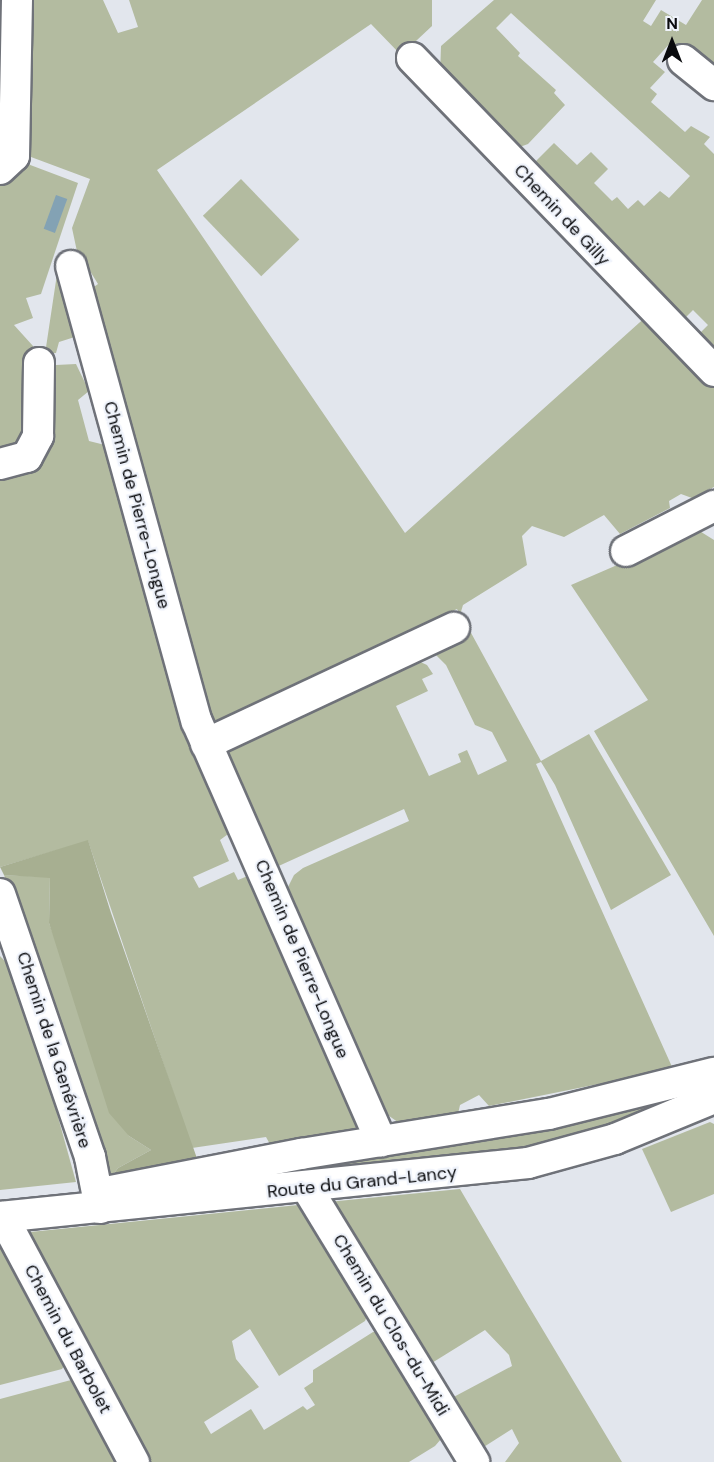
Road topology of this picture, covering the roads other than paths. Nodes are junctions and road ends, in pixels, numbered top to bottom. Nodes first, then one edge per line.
1 (17, 0) edge
2 (8, 53) edge
3 (412, 58) dead end
4 (683, 60) dead end
5 (714, 85) edge
6 (0, 169) edge
7 (71, 266) dead end
8 (39, 363) dead end
9 (714, 371) edge
10 (0, 464) edge
11 (714, 506) edge
12 (626, 551) dead end
13 (454, 628) dead end
14 (206, 744) junction
15 (0, 894) edge
16 (714, 1073) edge
17 (714, 1098) edge
18 (381, 1142) junction
19 (307, 1188) junction
20 (99, 1200) junction
21 (2, 1217) edge
22 (134, 1462) edge
23 (474, 1462) edge

1 - 2 street
2 - 6 street
3 - 9 street, Chemin de Gilly
4 - 5 street
7 - 14 street, Chemin de Pierre-Longue
8 - 10 street
11 - 12 street
13 - 14 street
14 - 18 street, Chemin de Pierre-Longue
15 - 20 street, Chemin de la Genévrière
16 - 18 street, Route du Grand-Lancy
17 - 19 street, Route du Grand-Lancy
18 - 20 street, Route du Grand-Lancy
19 - 20 street, Route du Grand-Lancy
19 - 23 street, Chemin du Clos-du-Midi
20 - 21 street, Route du Grand-Lancy
21 - 22 street, Chemin du Barbolet

